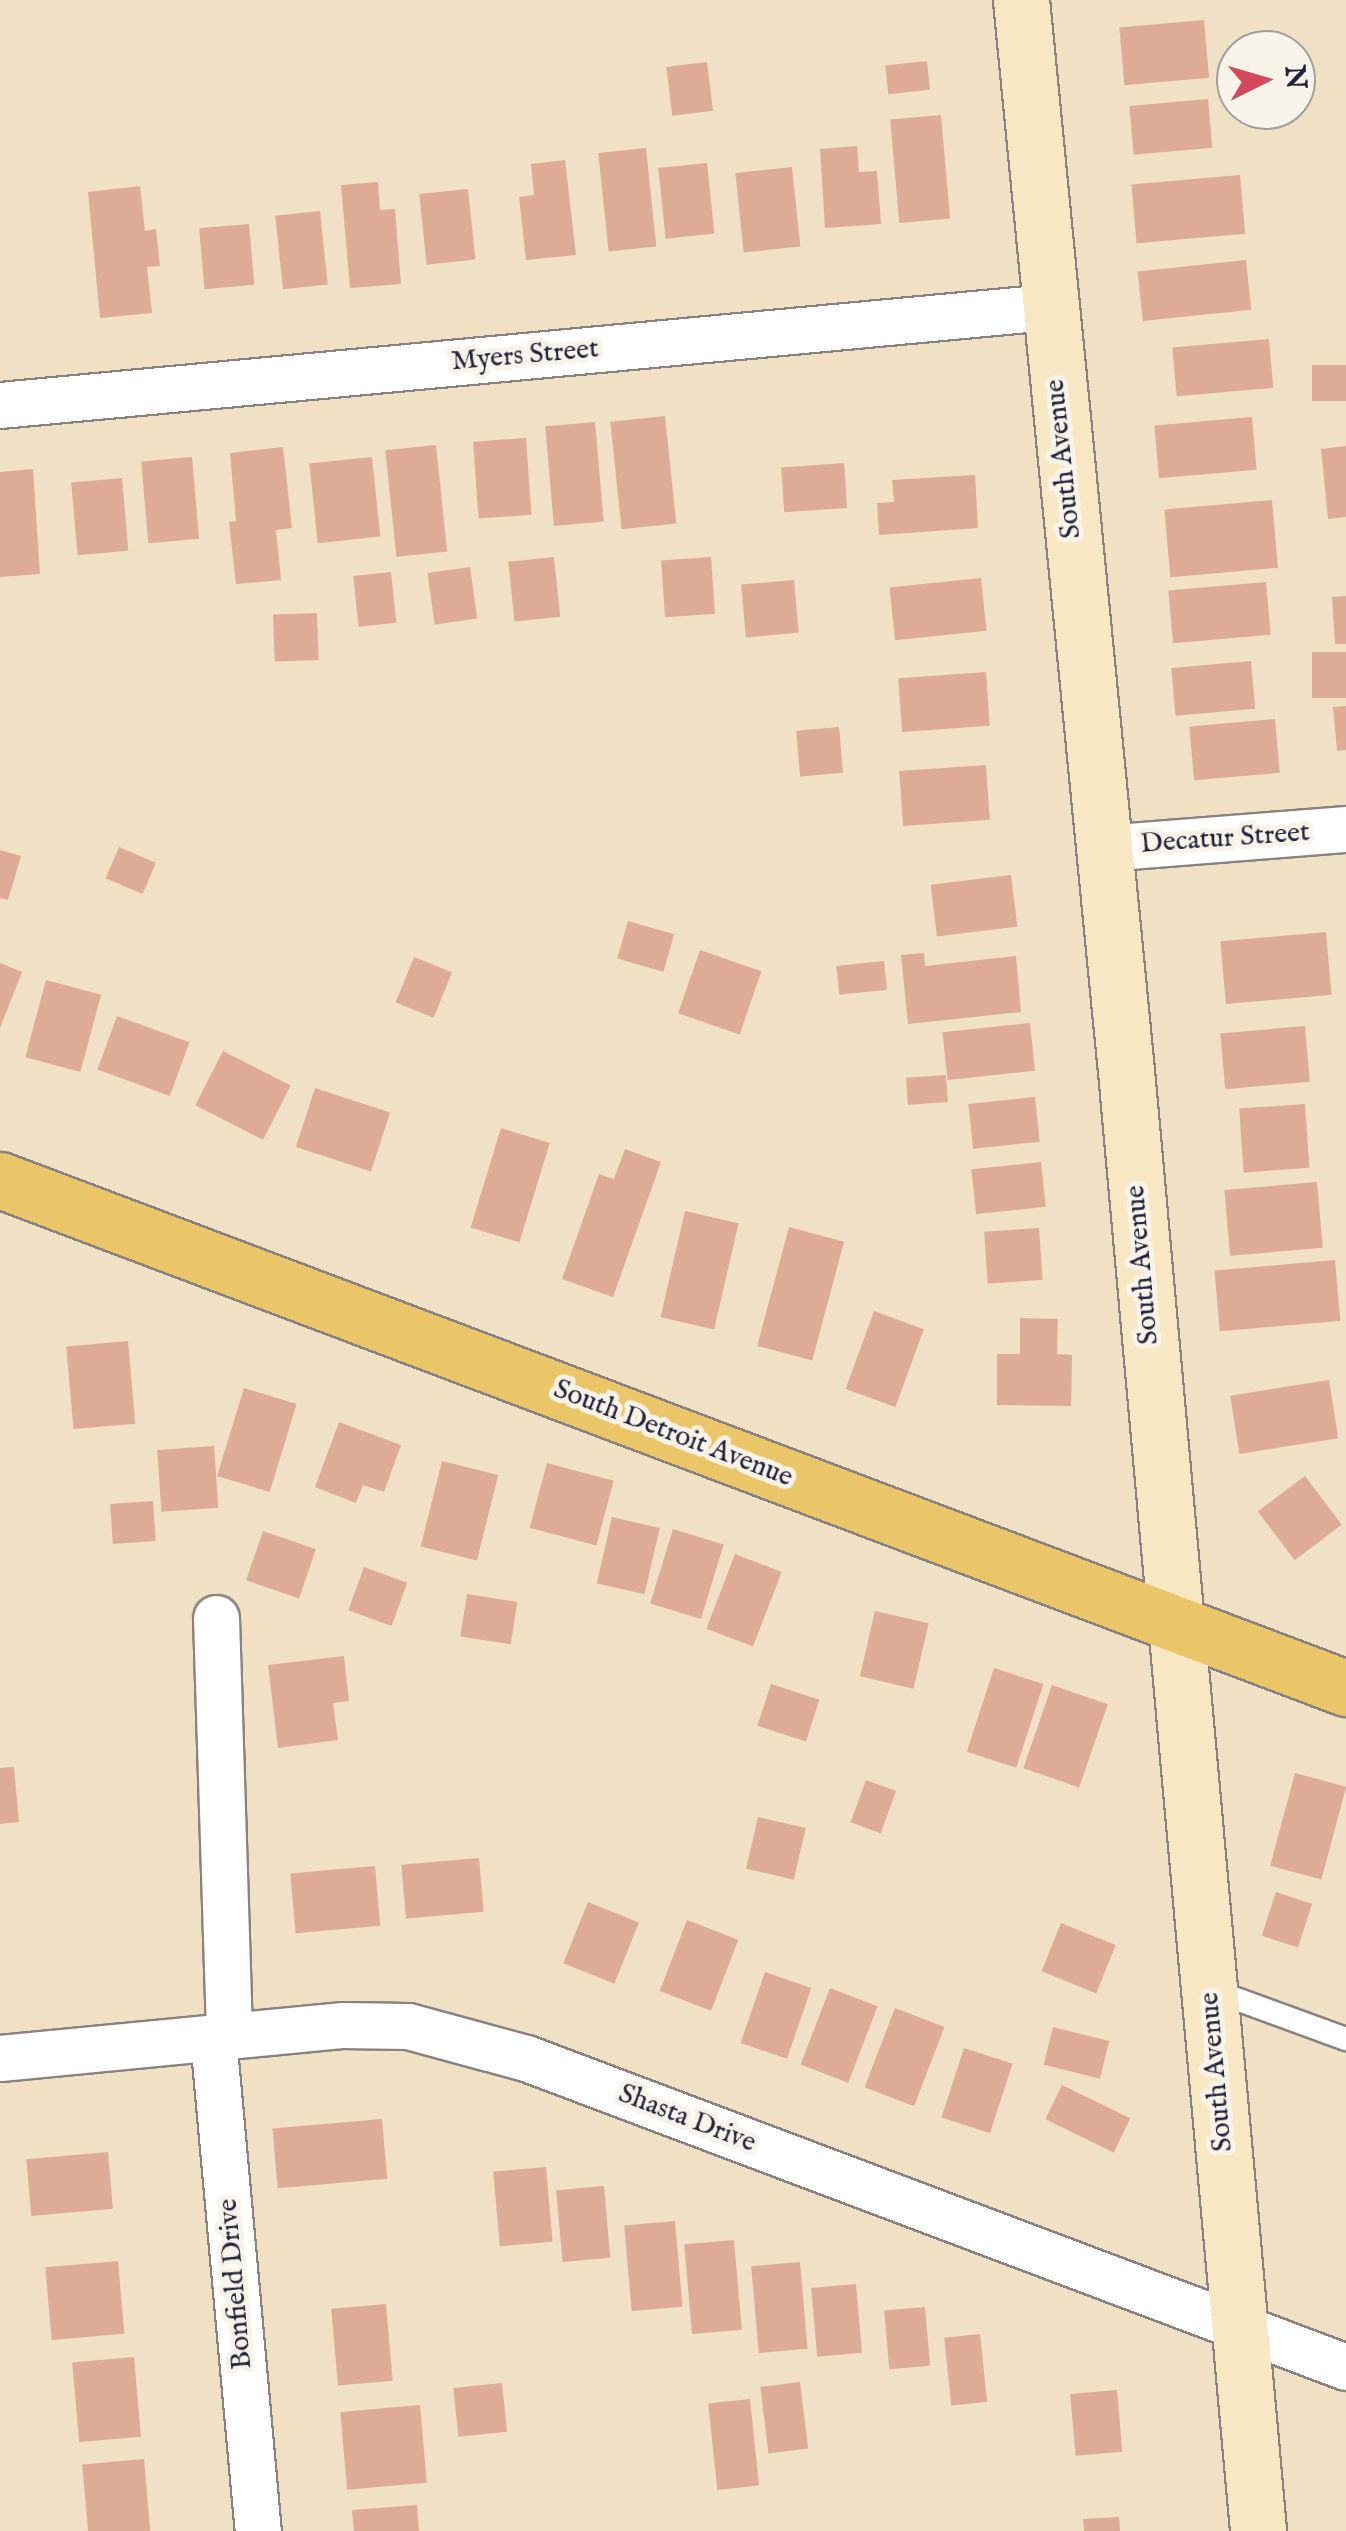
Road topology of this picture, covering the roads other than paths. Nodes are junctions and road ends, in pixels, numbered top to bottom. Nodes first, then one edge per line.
1 (1021, 0) edge
2 (1049, 307) junction
3 (0, 405) edge
4 (1346, 829) edge
5 (1104, 848) junction
6 (0, 1180) edge
7 (216, 1618) dead end
8 (1175, 1622) junction
9 (1346, 1688) edge
10 (1210, 1989) junction
11 (221, 2037) junction
12 (1346, 2039) edge
13 (0, 2058) edge
14 (1239, 2326) junction
15 (1346, 2367) edge
16 (258, 2531) edge
17 (1258, 2531) edge

1 - 2 street, South Avenue
2 - 3 street, Myers Street
2 - 5 street, South Avenue
4 - 5 street, Decatur Street
5 - 8 street, South Avenue
6 - 8 main road, South Detroit Avenue
7 - 11 street, Bonfield Drive
8 - 9 main road, South Detroit Avenue
8 - 10 street, South Avenue
10 - 12 lane
10 - 14 street, South Avenue
11 - 13 street, Shasta Drive
11 - 14 street, Shasta Drive
11 - 16 street, Bonfield Drive
14 - 15 street, Shasta Drive
14 - 17 street, South Avenue

